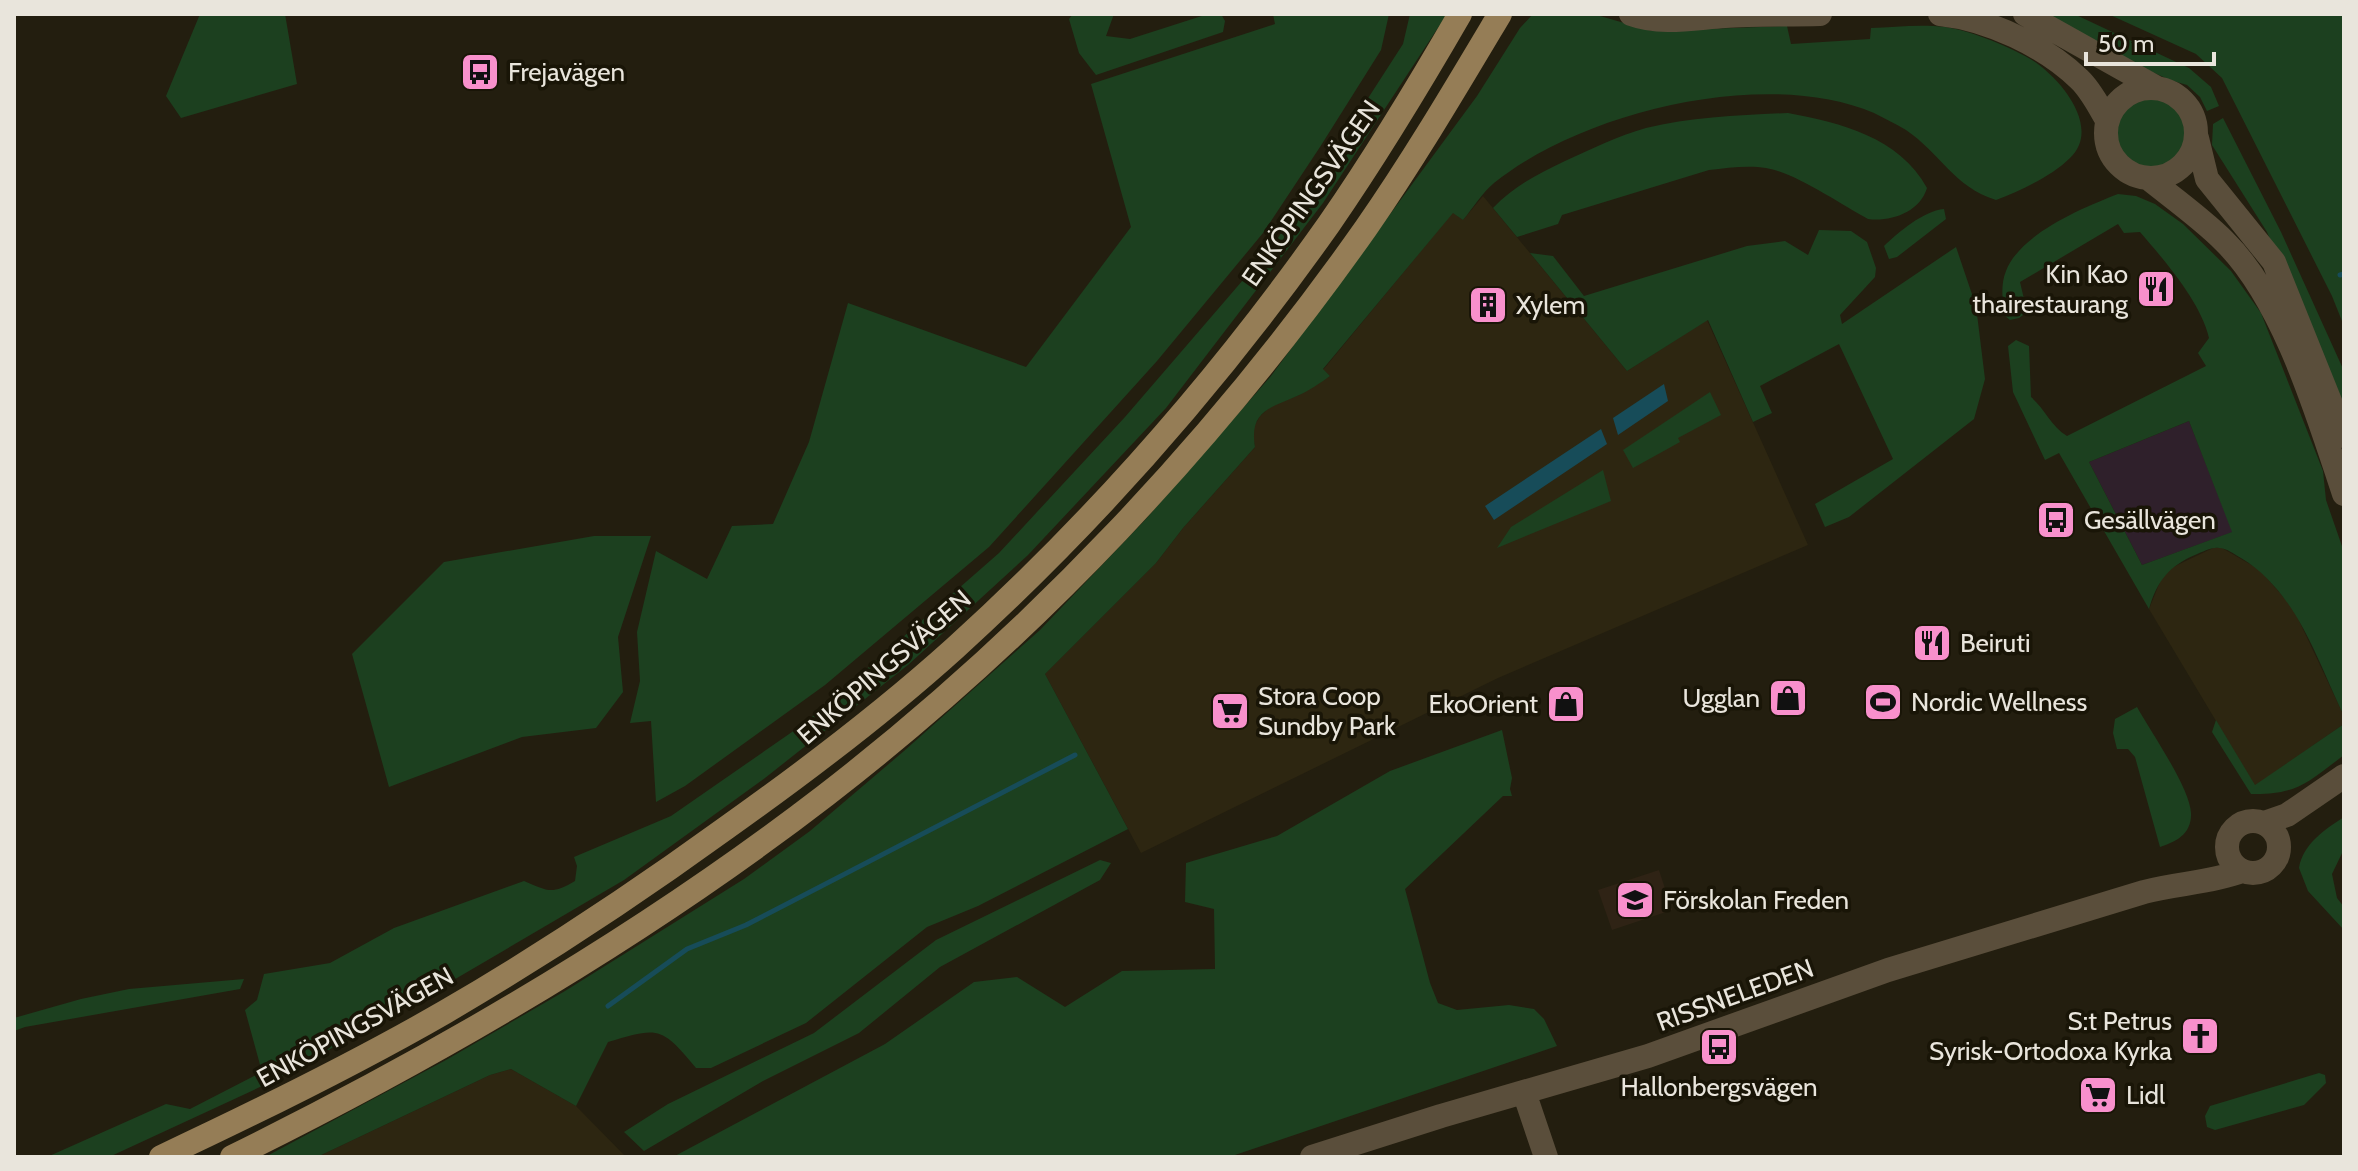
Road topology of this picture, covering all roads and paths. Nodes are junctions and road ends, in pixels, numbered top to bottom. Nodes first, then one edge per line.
1 (1460, 14) edge
2 (1510, 14) edge
3 (1631, 14) edge
4 (1820, 14) edge
5 (1940, 14) edge
6 (2025, 14) edge
7 (1494, 24) edge
8 (2157, 88) junction
9 (2107, 120) junction
10 (2197, 138) junction
11 (2149, 179) junction
12 (2344, 436) edge
13 (2344, 494) edge
14 (2344, 776) edge
15 (2344, 794) edge
16 (2264, 823) junction
17 (2228, 843) junction
18 (2279, 850) junction
19 (2242, 871) junction
20 (2175, 884) junction
21 (1524, 1092) junction
22 (161, 1157) edge
23 (232, 1157) edge
24 (1312, 1157) edge
25 (1546, 1157) edge

1 - 22 main road, ENKÖPINGSVÄGEN
2 - 7 main road
3 - 4 street
5 - 9 street
6 - 8 street
7 - 23 main road
8 - 9 street
8 - 10 street
9 - 11 street
10 - 11 street
10 - 12 street
11 - 13 street
14 - 16 street
15 - 18 street
16 - 17 street
16 - 18 street
17 - 19 street
17 - 20 street, RISSNELEDEN
18 - 19 street
19 - 20 street, RISSNELEDEN
20 - 21 street, RISSNELEDEN
21 - 24 street, RISSNELEDEN
21 - 25 street

